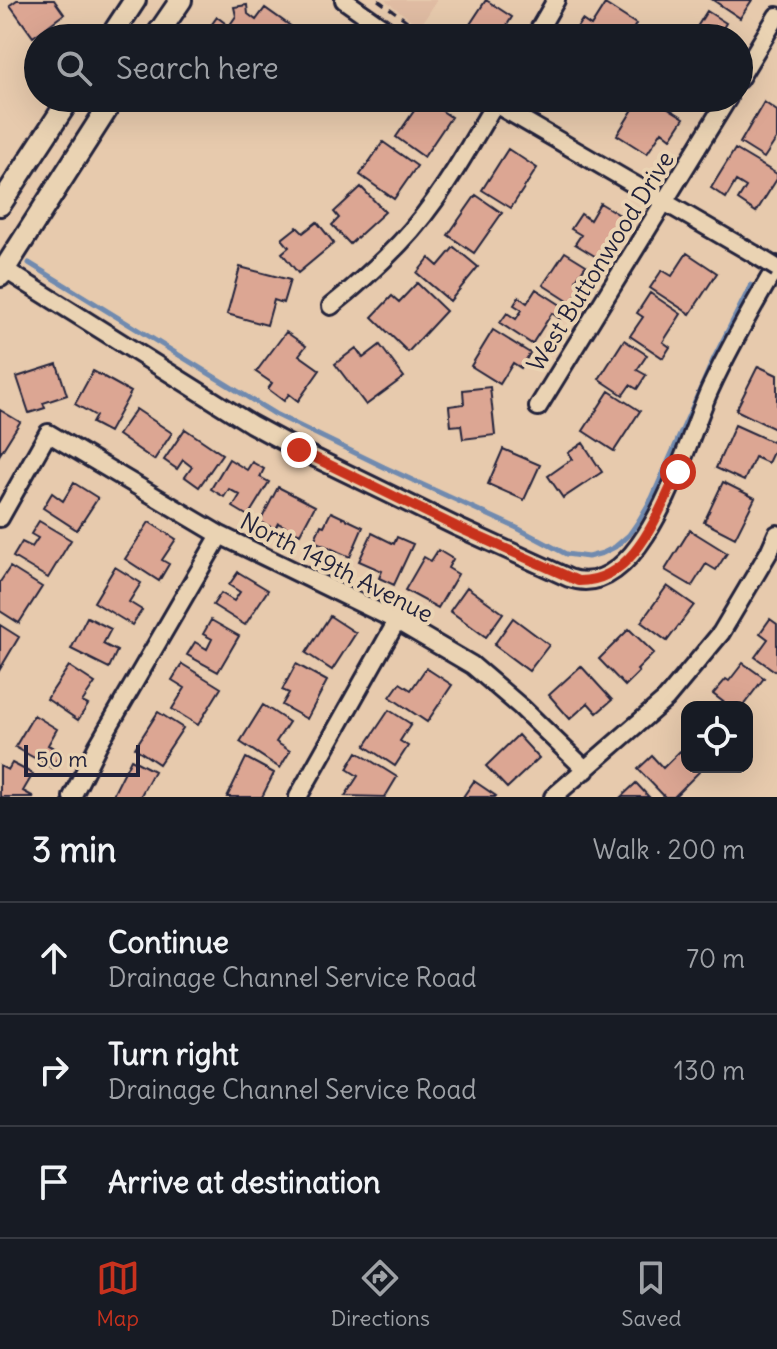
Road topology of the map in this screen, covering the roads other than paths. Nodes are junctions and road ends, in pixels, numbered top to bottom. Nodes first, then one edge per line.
1 (135, 0) edge
2 (181, 0) edge
3 (344, 0) edge
4 (556, 0) edge
5 (777, 16) edge
6 (119, 24) edge
7 (165, 24) edge
8 (378, 24) edge
9 (542, 24) edge
10 (753, 56) edge
11 (61, 112) edge
12 (105, 112) edge
13 (486, 112) edge
14 (513, 112) edge
15 (719, 112) edge
16 (664, 203) junction
17 (0, 205) edge
18 (777, 267) edge
19 (1, 270) edge
20 (331, 306) dead end
21 (538, 407) dead end
22 (0, 518) edge
23 (777, 534) edge
24 (220, 535) junction
25 (397, 621) junction
26 (586, 770) junction
27 (72, 797) edge
28 (298, 797) edge
29 (553, 797) edge

1 - 6 main road
2 - 7 main road
3 - 8 street
4 - 9 street
5 - 10 street
11 - 17 main road
12 - 19 main road
13 - 20 street
14 - 16 street
15 - 16 street, West Buttonwood Drive
16 - 18 street, bridge
16 - 21 street, West Buttonwood Drive
18 - 19 street
22 - 24 street, North 149th Avenue
23 - 26 street
24 - 25 street, North 149th Avenue
24 - 27 street
25 - 26 street, North 149th Avenue
25 - 28 street
26 - 29 street

